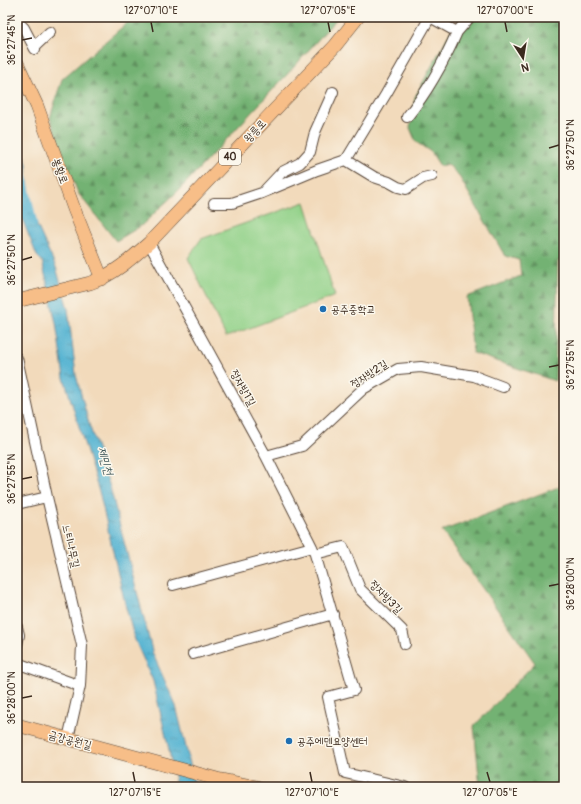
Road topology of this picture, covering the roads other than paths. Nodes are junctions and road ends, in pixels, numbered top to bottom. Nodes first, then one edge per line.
1 (358, 17) edge
2 (430, 17) edge
3 (470, 17) edge
4 (17, 21) edge
5 (50, 32) dead end
6 (457, 32) junction
7 (17, 63) edge
8 (333, 92) dead end
9 (407, 117) dead end
10 (346, 160) junction
11 (432, 176) dead end
12 (262, 193) junction
13 (214, 203) dead end
14 (149, 243) junction
15 (96, 281) junction
16 (17, 301) edge
17 (17, 358) edge
18 (503, 387) dead end
19 (266, 456) junction
20 (47, 497) junction
21 (17, 504) edge
22 (314, 550) junction
23 (174, 585) dead end
24 (333, 614) junction
25 (17, 627) edge
26 (405, 644) dead end
27 (17, 645) edge
28 (193, 654) dead end
29 (17, 663) edge
30 (80, 686) junction
31 (17, 725) edge
32 (68, 739) junction
33 (240, 785) edge
34 (257, 787) edge
35 (405, 787) edge

1 - 14 main road, 왕릉로 / 40
2 - 6 street
2 - 10 street
3 - 6 street
4 - 5 street
6 - 9 street
7 - 15 main road, 봉황로
8 - 12 street
10 - 11 street
10 - 12 street
12 - 13 street
14 - 15 main road, 왕릉로 / 40
14 - 19 street, 정자방1길
15 - 16 main road, 40
17 - 20 street, 느티나무길
18 - 19 street, 정자방2길
19 - 22 street, 정자방1길
20 - 21 street
20 - 30 street, 느티나무길
22 - 23 street
22 - 24 street, 정자방1길
22 - 26 street, 정자방3길
24 - 28 street
24 - 35 street, 정자방1길
25 - 27 street
29 - 30 street
30 - 32 street, 느티나무길
31 - 32 main road, 금강공원길
32 - 33 main road, 금강공원길
33 - 34 main road, 금강공원길

